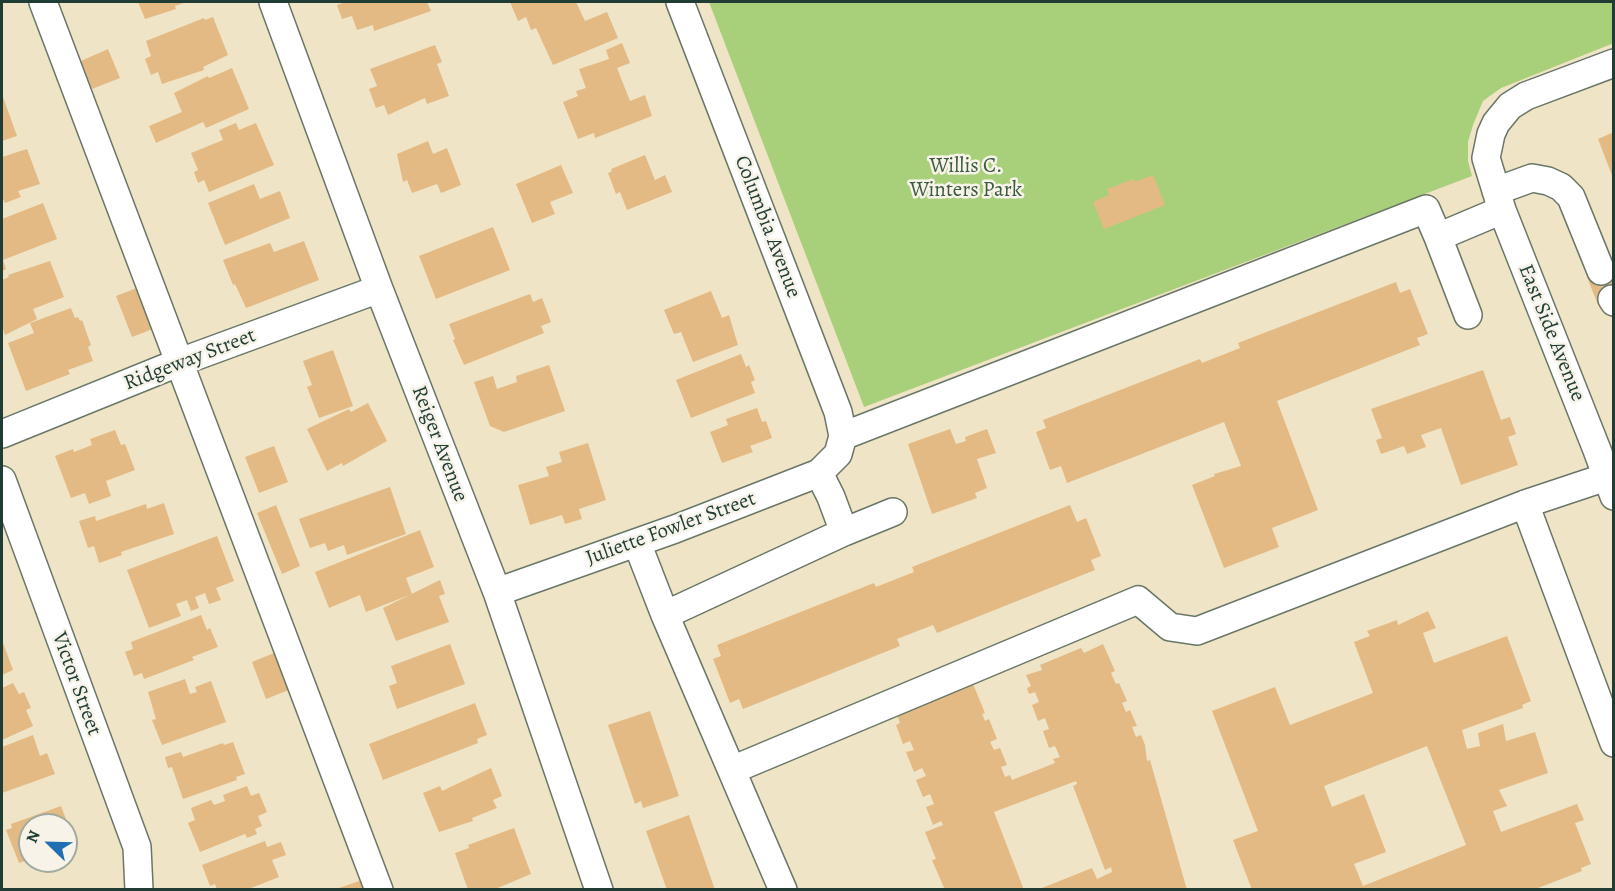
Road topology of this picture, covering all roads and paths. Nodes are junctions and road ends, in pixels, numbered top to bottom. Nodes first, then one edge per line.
1 (43, 2) edge
2 (273, 2) edge
3 (680, 2) edge
4 (1614, 63) edge
5 (1496, 190) junction
6 (1438, 237) junction
7 (1601, 272) dead end
8 (379, 289) junction
9 (1468, 315) dead end
10 (180, 362) junction
11 (2, 434) edge
12 (840, 445) junction
13 (1605, 447) edge
14 (819, 474) junction
15 (2, 480) edge
16 (1610, 486) edge
17 (1525, 504) junction
18 (894, 513) dead end
19 (844, 532) junction
20 (637, 543) junction
21 (497, 592) junction
22 (665, 615) junction
23 (1614, 743) edge
24 (732, 770) junction
25 (594, 888) edge
26 (139, 890) edge
27 (379, 890) edge
28 (783, 890) edge

1 - 10 street
2 - 8 street, Reiger Avenue
3 - 12 street, Columbia Avenue
4 - 5 street, East Side Avenue
5 - 6 street
5 - 7 street
5 - 13 street, East Side Avenue
6 - 9 street
6 - 12 street
8 - 10 street, Ridgeway Street
8 - 21 street, Reiger Avenue
10 - 11 street, Ridgeway Street
10 - 27 street
12 - 14 street, Juliette Fowler Street
13 - 16 street, East Side Avenue
14 - 19 street
14 - 20 street, Juliette Fowler Street
15 - 26 street, Victor Street
16 - 17 street
17 - 23 street
17 - 24 street
18 - 19 street
19 - 22 street
20 - 21 street, Juliette Fowler Street
20 - 22 street
21 - 25 street, Reiger Avenue
22 - 24 street
24 - 28 street

